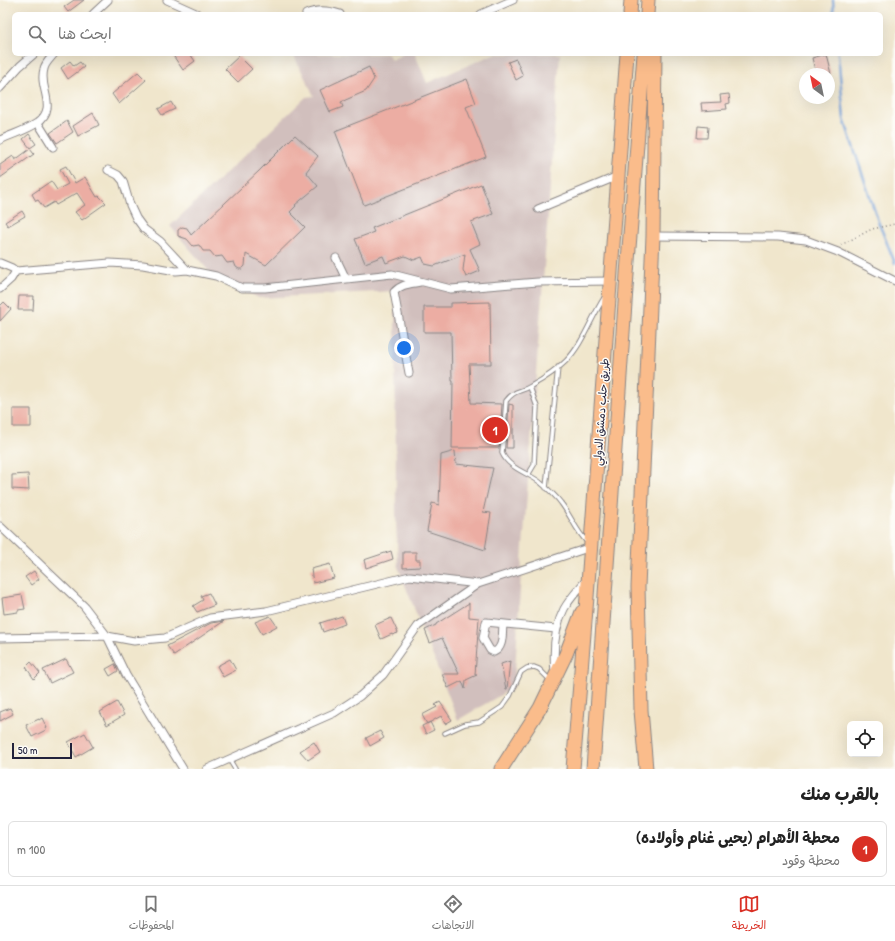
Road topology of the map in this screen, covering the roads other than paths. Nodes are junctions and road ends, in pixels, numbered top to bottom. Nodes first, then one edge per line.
1 (108, 0) edge
2 (167, 0) edge
3 (513, 0) edge
4 (631, 0) edge
5 (648, 0) edge
6 (654, 0) edge
7 (95, 12) edge
8 (194, 12) edge
9 (310, 12) edge
10 (332, 12) edge
11 (486, 12) edge
12 (630, 12) edge
13 (647, 12) edge
14 (655, 12) edge
15 (32, 56) edge
16 (52, 56) edge
17 (626, 56) edge
18 (644, 56) edge
19 (655, 56) edge
20 (0, 88) edge
21 (38, 123) junction
22 (0, 140) edge
23 (53, 147) dead end
24 (108, 170) dead end
25 (618, 176) junction
26 (538, 208) dead end
27 (653, 236) junction
28 (336, 258) dead end
29 (0, 262) edge
30 (187, 270) junction
31 (16, 272) junction
32 (346, 279) junction
33 (895, 281) edge
34 (423, 282) junction
35 (610, 285) junction
36 (0, 289) edge
37 (558, 367) junction
38 (409, 373) dead end
39 (530, 387) junction
40 (528, 475) junction
41 (546, 488) junction
42 (0, 526) edge
43 (591, 546) junction
44 (589, 578) junction
45 (478, 584) junction
46 (587, 597) junction
47 (503, 624) dead end
48 (556, 629) junction
49 (107, 636) junction
50 (0, 638) edge
51 (554, 680) junction
52 (444, 733) dead end
53 (229, 759) junction
54 (183, 769) edge
55 (207, 769) edge
56 (235, 769) edge
57 (501, 769) edge
58 (573, 769) edge
59 (592, 769) edge
60 (646, 769) edge

1 - 7 street
2 - 8 street
3 - 11 street
4 - 12 highway
5 - 13 highway
6 - 14 highway
9 - 10 street
15 - 20 street
16 - 21 street
17 - 25 highway, طريق حلب دمشق الدولي
18 - 59 highway, طريق حلب دمشق الدولي
19 - 27 highway
21 - 22 street
21 - 23 street
24 - 30 street
25 - 26 street
25 - 35 highway, طريق حلب دمشق الدولي
27 - 33 street
27 - 60 highway
28 - 32 street
29 - 31 street
30 - 31 street
30 - 32 street
31 - 36 street
32 - 34 street
34 - 35 street
34 - 38 street
35 - 37 lane
35 - 43 highway, طريق حلب دمشق الدولي
37 - 39 lane
37 - 41 lane
39 - 40 lane
39 - 40 lane
40 - 41 lane
41 - 43 lane
42 - 49 street
43 - 44 highway, طريق حلب دمشق الدولي
43 - 45 street
44 - 46 highway, طريق حلب دمشق الدولي
44 - 48 street
45 - 49 street
45 - 53 street
46 - 51 highway
46 - 58 highway, طريق حلب دمشق الدولي
47 - 48 street
48 - 51 street
49 - 50 street
49 - 54 street
51 - 52 lane
51 - 57 highway
53 - 55 street
53 - 56 lane

